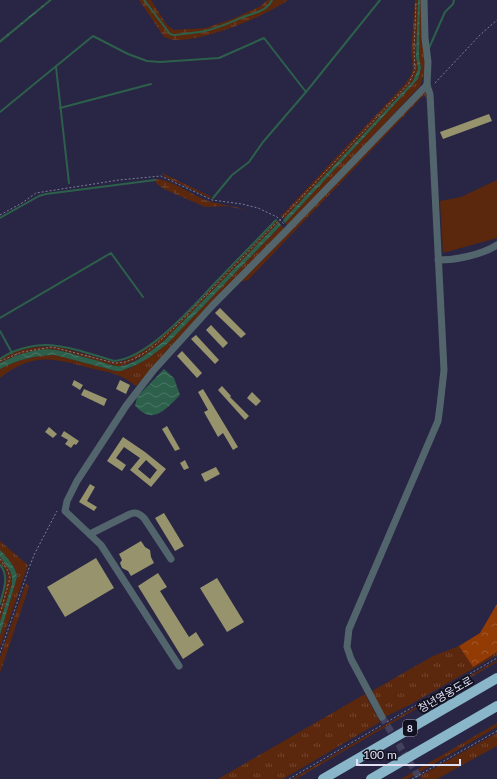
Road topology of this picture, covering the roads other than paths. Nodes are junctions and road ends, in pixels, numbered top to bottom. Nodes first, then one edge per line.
1 (424, 0) edge
2 (427, 85) junction
3 (497, 244) edge
4 (438, 260) junction
5 (90, 534) junction
6 (171, 559) dead end
7 (179, 666) dead end
8 (497, 678) edge
9 (497, 706) edge
10 (382, 717) tunnel mouth
11 (323, 779) edge
12 (371, 779) edge

1 - 2 street
2 - 4 street
2 - 5 street
3 - 4 street
4 - 10 street
5 - 6 street
5 - 7 street
8 - 11 highway, 청년영웅도로 / 8
9 - 12 highway, 8

